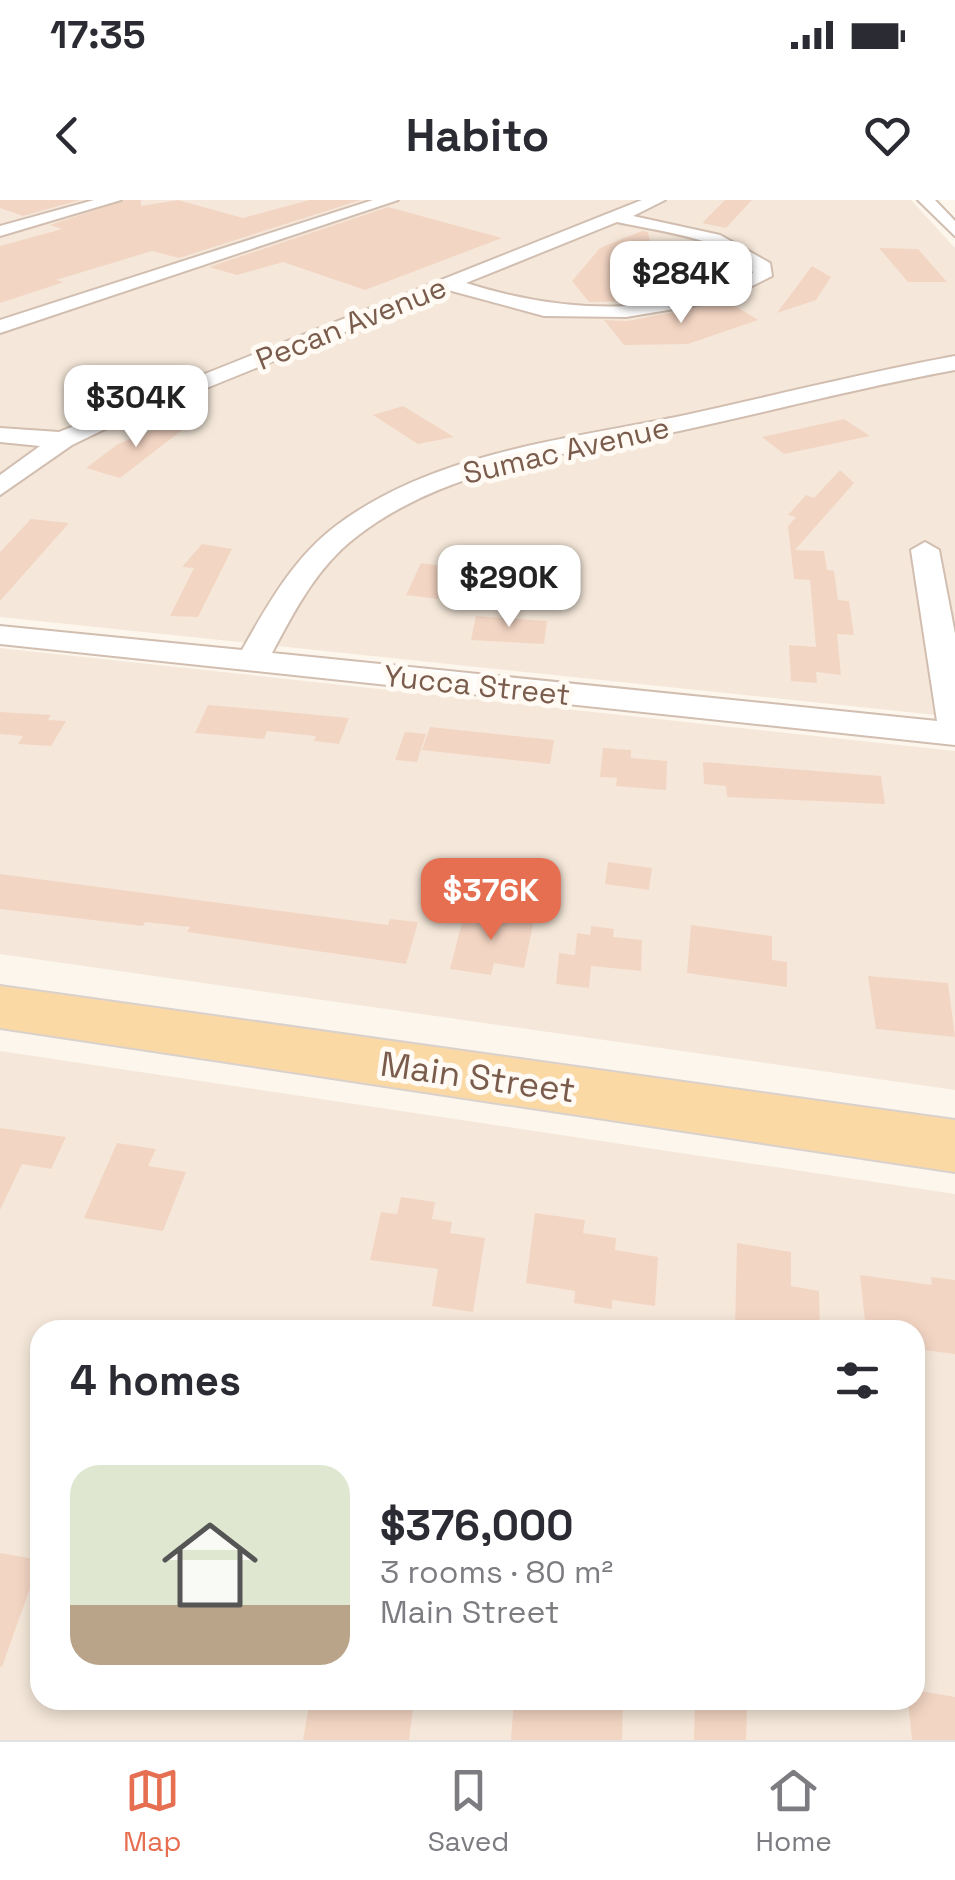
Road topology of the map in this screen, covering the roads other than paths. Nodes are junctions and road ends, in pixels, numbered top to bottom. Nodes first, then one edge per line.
1 (113, 200) edge
2 (390, 200) edge
3 (657, 200) edge
4 (926, 200) edge
5 (616, 217) junction
6 (5, 227) edge
7 (955, 231) edge
8 (448, 284) junction
9 (0, 327) edge
10 (955, 363) edge
11 (0, 435) edge
12 (63, 440) junction
13 (0, 488) edge
14 (926, 550) dead end
15 (0, 635) edge
16 (252, 661) junction
17 (955, 725) edge
18 (955, 734) edge
19 (0, 1007) edge
20 (955, 1146) edge

1 - 6 street
2 - 9 street
3 - 5 street, Pecan Avenue
4 - 7 street
5 - 8 street, Pecan Avenue
5 - 8 street
8 - 12 street, Pecan Avenue
10 - 16 street, Sumac Avenue
11 - 12 street
12 - 13 street, Pecan Avenue
14 - 17 street
15 - 16 street, Yucca Street
16 - 18 street, Yucca Street
19 - 20 main road, Main Street

